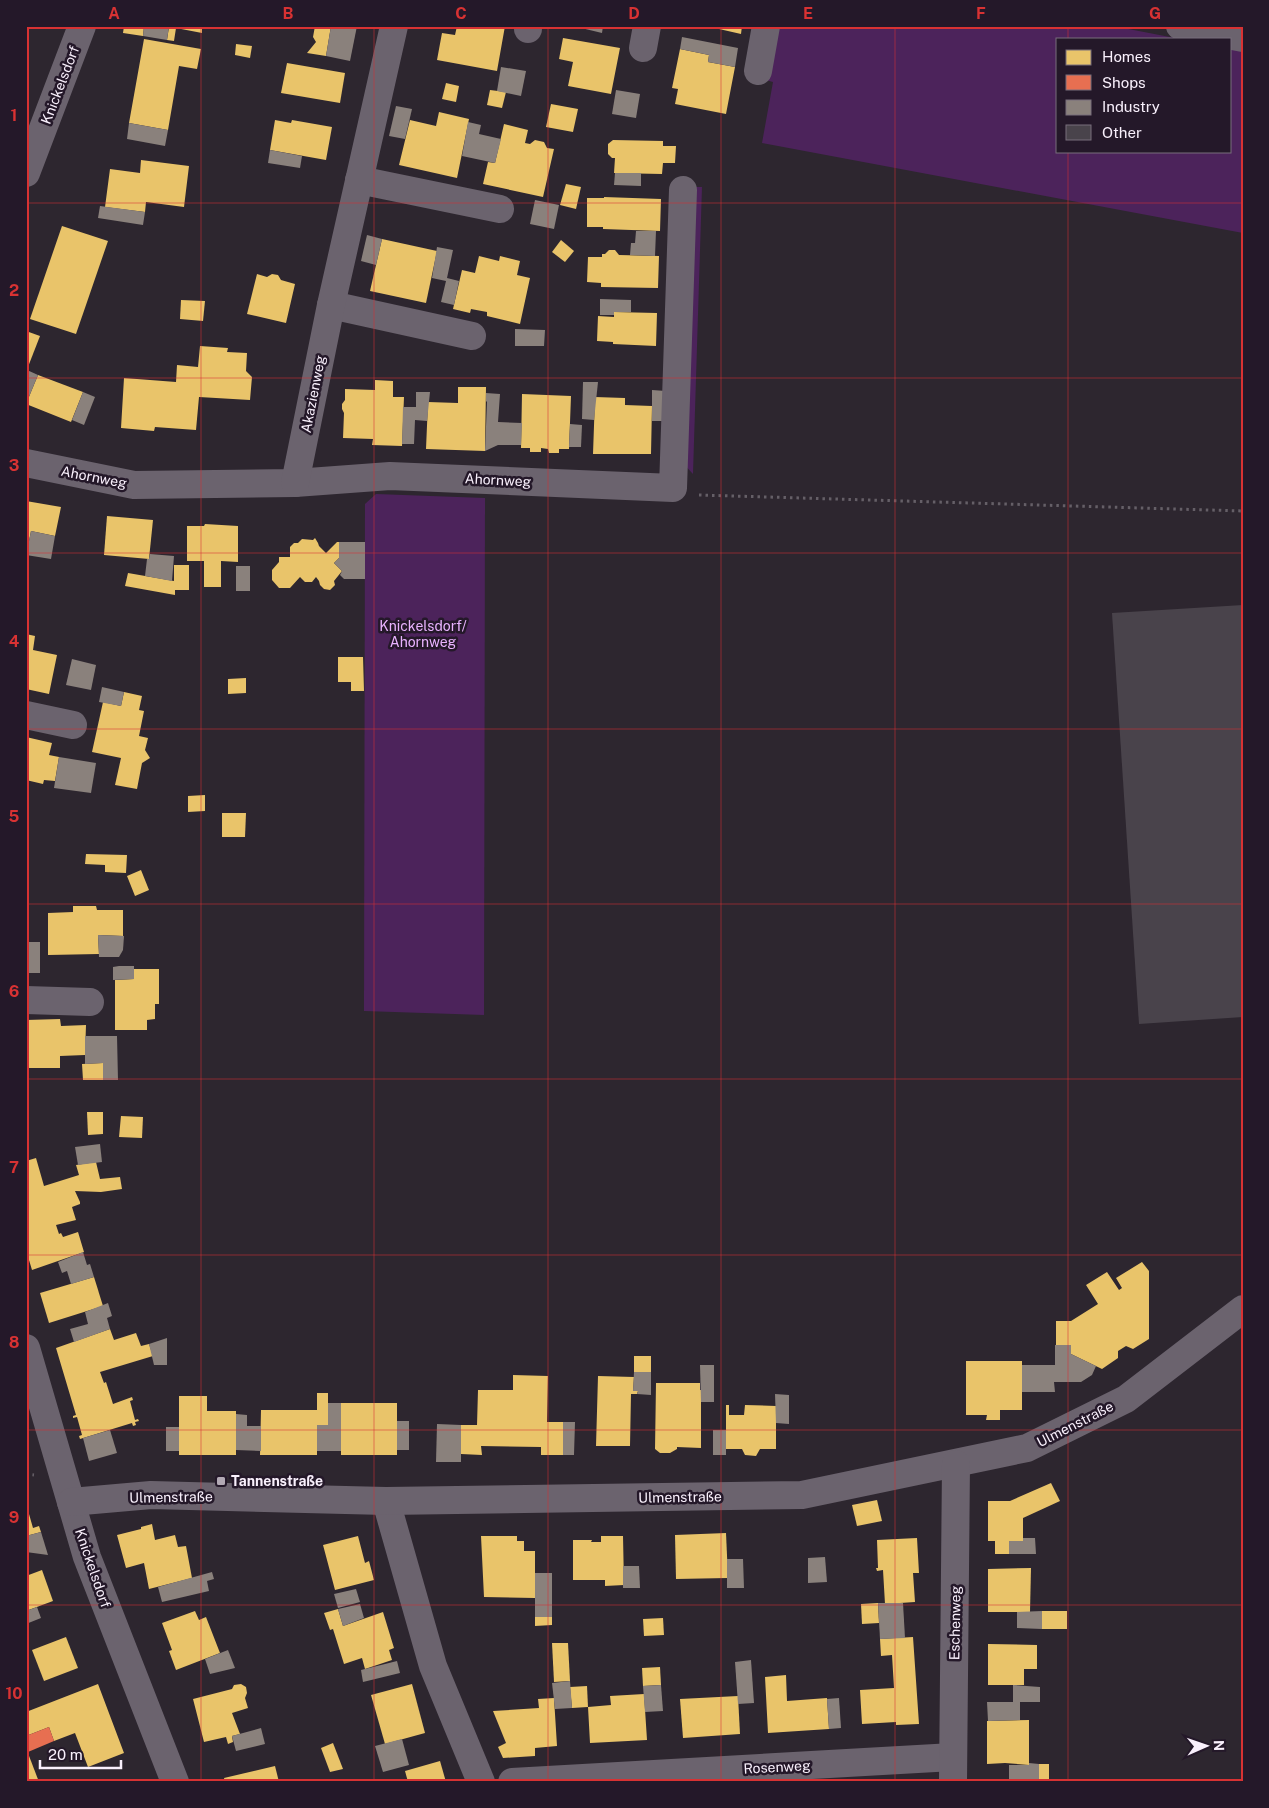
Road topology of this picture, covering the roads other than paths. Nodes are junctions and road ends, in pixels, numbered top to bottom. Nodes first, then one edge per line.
1 (82, 26) edge
2 (394, 26) edge
3 (766, 26) edge
4 (1180, 26) edge
5 (1243, 38) edge
6 (758, 71) dead end
7 (26, 173) edge
8 (358, 180) junction
9 (683, 190) dead end
10 (500, 209) dead end
11 (331, 306) junction
12 (472, 336) dead end
13 (26, 463) edge
14 (295, 483) junction
15 (26, 715) edge
16 (73, 725) dead end
17 (26, 1000) edge
18 (90, 1002) dead end
19 (1243, 1308) edge
20 (26, 1348) edge
21 (956, 1464) junction
22 (386, 1501) junction
23 (71, 1502) junction
24 (953, 1769) edge
25 (175, 1782) edge
26 (481, 1782) edge
27 (512, 1782) edge

1 - 7 street, Knickelsdorf
2 - 8 street, Akazienweg
3 - 6 street
4 - 5 street
8 - 10 street
8 - 11 street, Akazienweg
9 - 14 street, Ahornweg
11 - 12 street
11 - 14 street, Akazienweg
13 - 14 street, Ahornweg
15 - 16 street
17 - 18 street
19 - 21 street, Ulmenstraße
20 - 23 street, Knickelsdorf
21 - 22 street, Ulmenstraße
21 - 24 street, Eschenweg
22 - 23 street, Ulmenstraße
22 - 26 street
23 - 25 street, Knickelsdorf
24 - 27 street, Rosenweg

